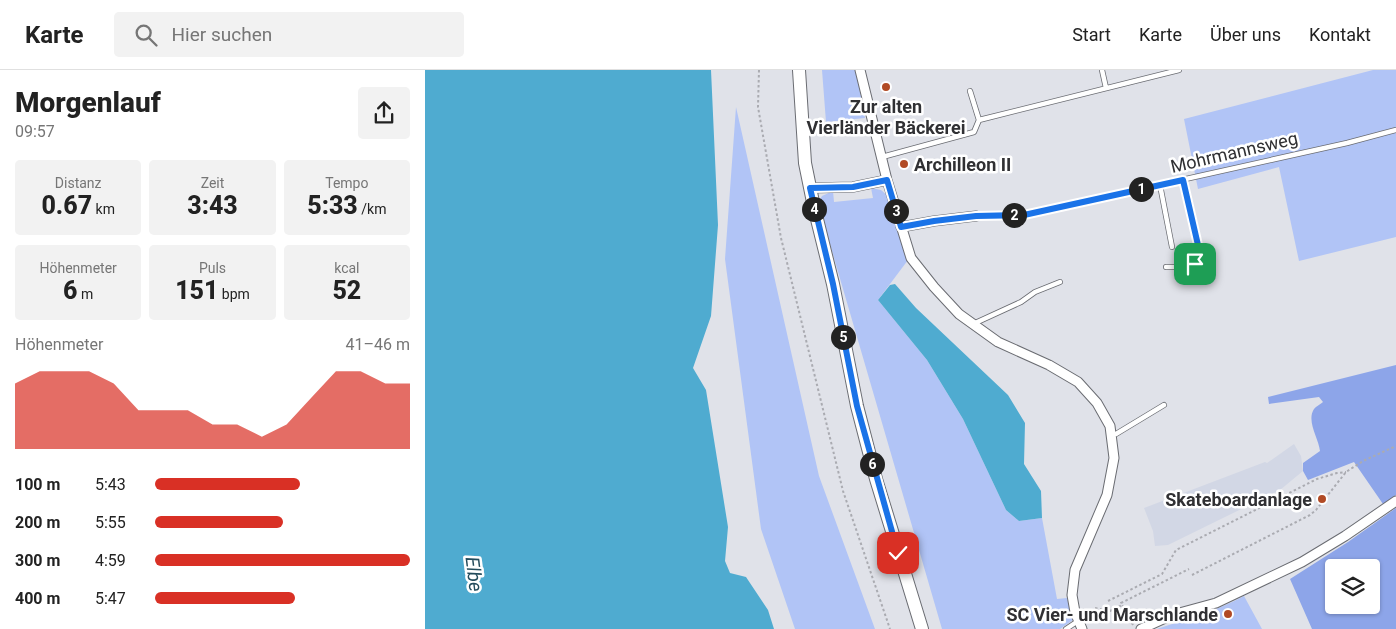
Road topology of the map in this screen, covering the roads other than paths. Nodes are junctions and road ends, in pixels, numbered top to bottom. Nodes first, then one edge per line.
1 (799, 70) edge
2 (860, 70) edge
3 (1102, 70) edge
4 (1179, 70) edge
5 (1106, 88) junction
6 (970, 91) dead end
7 (979, 120) junction
8 (1396, 130) edge
9 (881, 157) junction
10 (887, 180) junction
11 (1183, 180) junction
12 (1160, 185) junction
13 (810, 188) junction
14 (976, 216) joint
15 (901, 227) junction
16 (1172, 247) dead end
17 (1166, 267) dead end
18 (1060, 282) dead end
19 (973, 324) junction
20 (1164, 405) dead end
21 (1111, 434) junction
22 (1396, 501) edge
23 (1080, 625) edge
24 (922, 629) edge
25 (1066, 629) edge
26 (1141, 629) edge

1 - 13 street
2 - 9 street
3 - 5 lane
4 - 5 lane
5 - 7 lane
6 - 7 lane
7 - 9 lane
8 - 11 lane, Mohrmannsweg
9 - 10 street
10 - 13 street
10 - 15 street
11 - 12 lane, Mohrmannsweg
11 - 17 lane
12 - 14 lane, Mohrmannsweg
12 - 16 lane
13 - 24 street
14 - 15 street, Mohrmannsweg
15 - 19 street
18 - 19 lane
19 - 21 street
20 - 21 lane
21 - 23 street
22 - 26 street
23 - 25 lane

